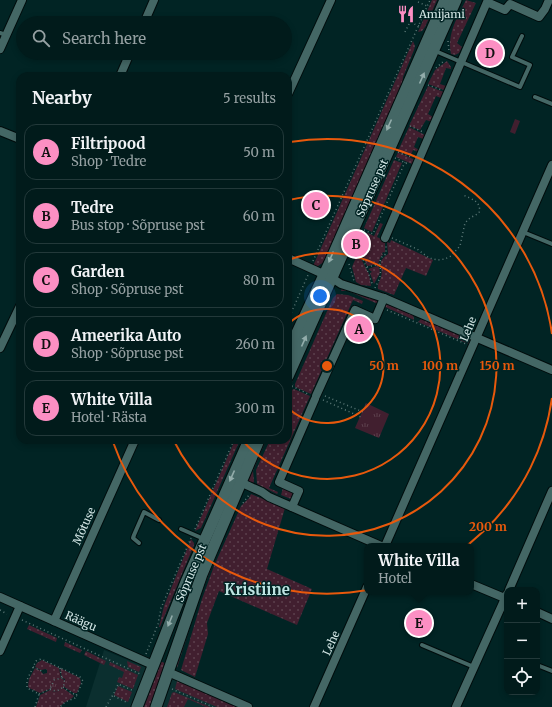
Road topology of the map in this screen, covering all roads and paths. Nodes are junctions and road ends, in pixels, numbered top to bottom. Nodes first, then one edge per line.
1 (22, 0) edge
2 (154, 0) edge
3 (331, 0) edge
4 (430, 0) edge
5 (445, 0) edge
6 (456, 0) edge
7 (549, 0) edge
8 (485, 1) edge
9 (418, 2) dead end
10 (427, 6) junction
11 (147, 16) edge
12 (419, 26) junction
13 (405, 32) dead end
14 (3, 34) edge
15 (522, 36) dead end
16 (0, 49) edge
17 (429, 49) junction
18 (127, 60) edge
19 (461, 62) junction
20 (122, 72) edge
21 (292, 85) edge
22 (426, 85) dead end
23 (448, 92) junction
24 (535, 97) dead end
25 (552, 104) edge
26 (408, 126) dead end
27 (0, 131) edge
28 (429, 136) junction
29 (16, 137) edge
30 (396, 151) dead end
31 (394, 157) dead end
32 (420, 157) junction
33 (405, 162) junction
34 (552, 165) edge
35 (416, 167) junction
36 (463, 195) dead end
37 (362, 229) dead end
38 (522, 232) junction
39 (385, 238) junction
40 (356, 244) dead end
41 (552, 244) edge
42 (292, 260) edge
43 (349, 262) dead end
44 (312, 263) dead end
45 (380, 264) junction
46 (367, 267) junction
47 (308, 271) dead end
48 (328, 276) junction
49 (355, 284) dead end
50 (303, 287) junction
51 (308, 289) dead end
52 (384, 298) junction
53 (380, 307) junction
54 (292, 311) edge
55 (16, 314) edge
56 (476, 337) junction
57 (292, 344) edge
58 (473, 347) junction
59 (0, 348) edge
60 (552, 370) edge
61 (292, 375) edge
62 (292, 382) edge
63 (317, 397) junction
64 (363, 412) dead end
65 (361, 417) dead end
66 (132, 444) edge
67 (232, 444) edge
68 (246, 444) edge
69 (257, 444) edge
70 (240, 482) junction
71 (552, 491) edge
72 (236, 493) junction
73 (269, 497) junction
74 (292, 507) junction
75 (159, 520) dead end
76 (181, 529) dead end
77 (192, 534) junction
78 (205, 540) junction
79 (139, 542) dead end
80 (374, 543) edge
81 (386, 543) edge
82 (474, 585) edge
83 (510, 587) edge
84 (364, 594) edge
85 (504, 596) edge
86 (0, 597) edge
87 (504, 601) edge
88 (20, 606) junction
89 (0, 610) edge
90 (540, 613) edge
91 (15, 617) junction
92 (552, 619) edge
93 (54, 621) junction
94 (422, 645) dead end
95 (0, 651) edge
96 (147, 653) dead end
97 (153, 665) junction
98 (540, 666) edge
99 (33, 667) junction
100 (60, 667) junction
101 (474, 667) junction
102 (552, 671) edge
103 (44, 672) dead end
104 (168, 672) junction
105 (140, 674) dead end
106 (62, 678) junction
107 (63, 687) junction
108 (50, 689) junction
109 (172, 689) dead end
110 (134, 691) dead end
111 (39, 694) junction
112 (77, 696) junction
113 (114, 696) junction
114 (133, 705) edge
115 (35, 707) edge
116 (60, 707) edge
117 (106, 707) edge
118 (156, 707) edge
119 (213, 707) edge
120 (248, 707) edge
121 (314, 707) edge
122 (456, 707) edge

1 - 14 street
2 - 11 street
3 - 21 street
4 - 10 path
5 - 17 main road, Sõpruse pst
6 - 17 main road, Sõpruse pst
7 - 8 street
8 - 19 street
9 - 10 path
10 - 12 path
12 - 13 path
12 - 44 path
14 - 16 street
15 - 19 lane
17 - 19 lane
17 - 48 main road, Sõpruse pst
18 - 20 street
19 - 23 street
22 - 23 path
23 - 28 street
24 - 25 lane
26 - 28 path
27 - 29 street
28 - 32 street
30 - 32 path
31 - 33 path
32 - 35 street
33 - 35 path
33 - 37 path
34 - 38 street, Lehe
35 - 39 street
36 - 39 path
38 - 41 lane
38 - 56 street, Lehe
39 - 45 path
40 - 46 path
42 - 48 street
43 - 49 path
45 - 46 path
45 - 46 path
47 - 50 path
48 - 52 street
48 - 57 main road, Sõpruse pst
61 -> 48 main road, Sõpruse pst
50 - 51 path
50 - 54 path
52 - 53 street
52 - 56 street
53 - 58 path
53 - 63 street
55 - 59 street
56 - 58 street, Lehe
56 - 60 street
58 - 81 street, Lehe
62 - 63 path
63 - 64 path
63 - 65 path
63 - 74 street
66 - 93 street, Mõtuse
67 - 77 path
68 -> 78 main road, Sõpruse pst
69 - 70 main road, Sõpruse pst
70 - 72 main road, Sõpruse pst
70 - 73 street
71 - 83 street
72 - 73 street
72 - 104 main road, Sõpruse pst
73 - 74 street
74 - 80 street
75 - 79 lane
76 - 77 lane
77 - 78 lane
77 - 96 path
78 -> 97 main road, Sõpruse pst
82 - 85 street
84 - 121 street, Lehe
86 - 88 street, Räägu
87 - 101 street
88 - 91 street
88 - 93 street, Räägu
89 - 91 path
90 - 92 street
91 - 95 street
91 - 105 path
93 - 97 street, Räägu
94 - 101 lane
97 - 114 main road, Sõpruse pst
98 - 102 lane
99 - 100 path
99 - 103 path
99 - 111 path
100 - 106 path
100 - 112 path
101 - 122 street
104 - 118 main road, Sõpruse pst
104 - 120 street
106 - 107 path
106 - 108 path
107 - 108 path
107 - 112 path
108 - 111 path
109 - 119 path
110 - 113 path
111 - 115 path
112 - 116 path
113 - 114 path
113 - 117 path

